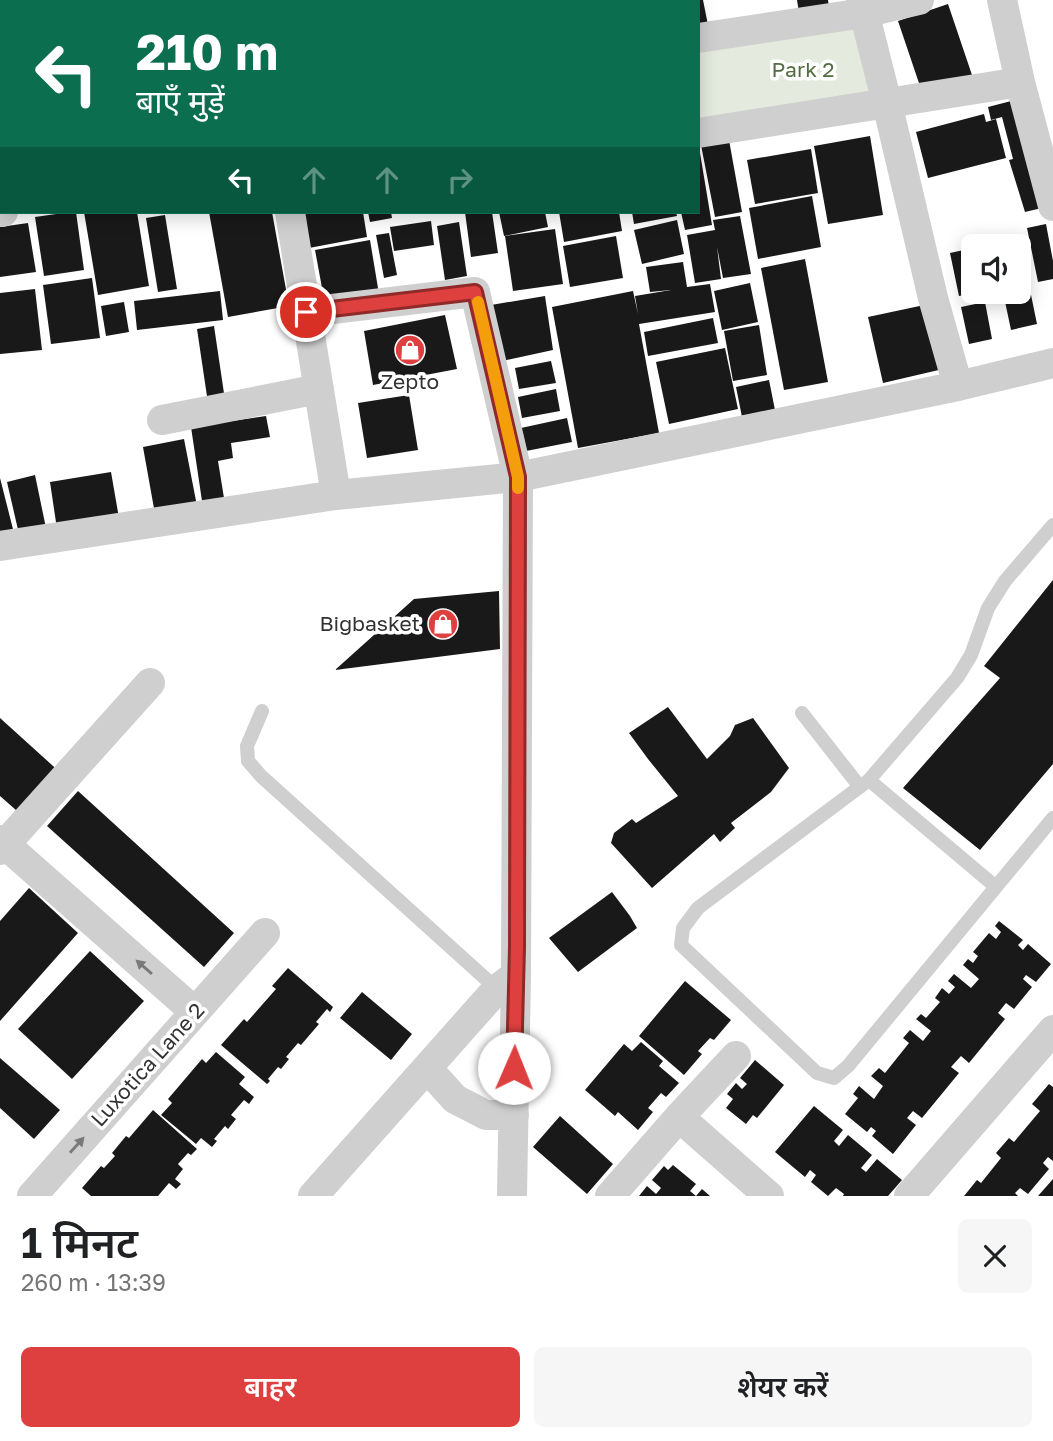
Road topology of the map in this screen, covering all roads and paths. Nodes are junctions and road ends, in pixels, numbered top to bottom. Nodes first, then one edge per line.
1 (919, 0) edge
2 (1002, 0) edge
3 (862, 7) edge
4 (700, 38) edge
5 (1020, 82) junction
6 (887, 103) junction
7 (700, 133) edge
8 (1053, 206) edge
9 (290, 214) edge
10 (306, 312) junction
11 (1053, 363) edge
12 (958, 386) junction
13 (319, 389) junction
14 (162, 420) dead end
15 (518, 477) junction
16 (335, 495) junction
17 (1053, 525) edge
18 (0, 546) edge
19 (150, 683) dead end
20 (262, 711) dead end
21 (802, 713) dead end
22 (864, 783) junction
23 (1053, 818) edge
24 (2, 845) edge
25 (996, 887) junction
26 (265, 933) dead end
27 (507, 982) junction
28 (195, 1012) junction
29 (1051, 1037) edge
30 (736, 1056) dead end
31 (428, 1068) junction
32 (514, 1115) junction
33 (679, 1117) junction
34 (32, 1196) edge
35 (313, 1196) edge
36 (512, 1196) edge
37 (610, 1196) edge
38 (769, 1196) edge
39 (909, 1196) edge

1 - 3 street
2 - 5 street
3 - 4 street
3 - 6 street
5 - 6 street
5 - 8 street
6 - 7 street
6 - 12 street
9 - 10 street
10 - 13 street
10 - 15 street
11 - 12 street
12 - 15 street
13 - 14 street
13 - 16 street
15 - 16 street
15 - 27 street
16 - 18 street
17 - 22 lane
19 - 24 street
20 - 27 lane
21 - 22 lane
22 - 25 lane
22 - 25 lane
23 - 25 lane
28 -> 24 street
26 - 28 street, Luxotica Lane 2
27 - 31 street
27 - 32 street
34 -> 28 street, Luxotica Lane 2
29 - 39 street
30 - 33 street
31 - 32 street
31 - 35 street
32 - 36 street
33 - 37 street
33 - 38 street

